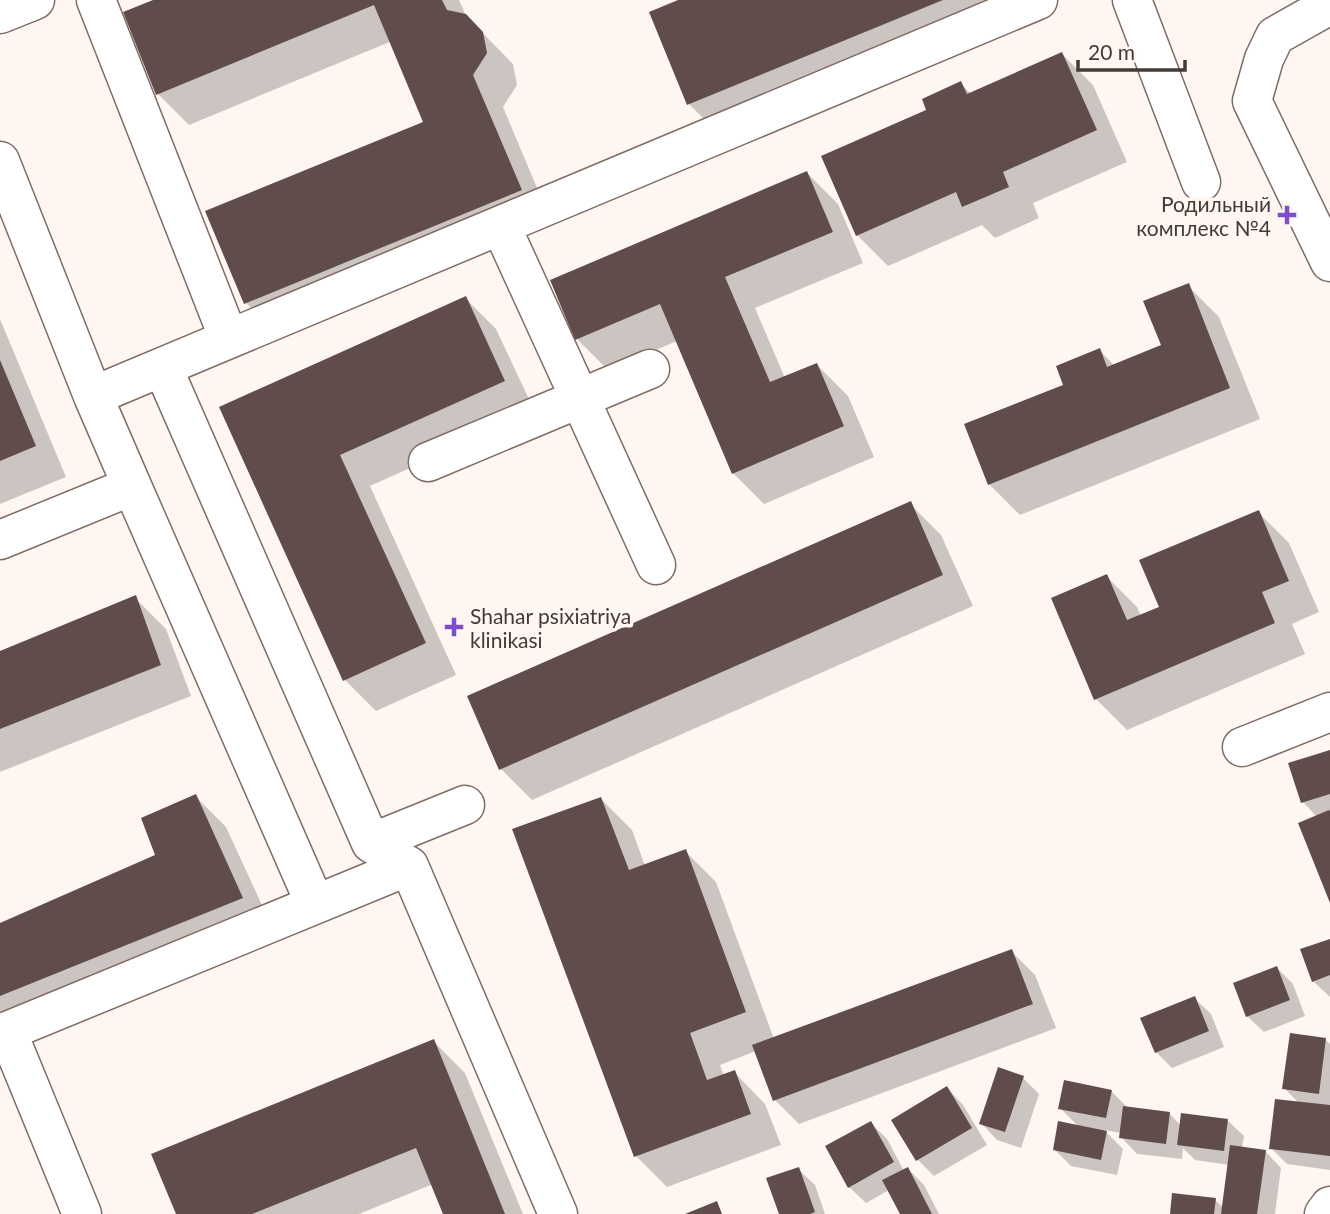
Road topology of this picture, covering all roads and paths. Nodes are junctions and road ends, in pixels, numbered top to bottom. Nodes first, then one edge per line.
1 (35, 0) edge
2 (96, 0) edge
3 (1038, 0) edge
4 (1132, 0) edge
5 (1330, 5) edge
6 (0, 14) edge
7 (0, 161) edge
8 (1201, 182) dead end
9 (500, 226) junction
10 (1330, 262) edge
11 (229, 340) junction
12 (163, 368) junction
13 (650, 369) dead end
14 (93, 396) junction
15 (580, 398) junction
16 (428, 461) dead end
17 (132, 486) junction
18 (0, 540) edge
19 (656, 565) dead end
20 (1330, 712) edge
21 (1242, 747) dead end
22 (465, 805) dead end
23 (371, 843) junction
24 (409, 866) junction
25 (315, 904) junction
26 (4, 1033) edge
27 (1330, 1206) edge
28 (82, 1214) edge
29 (558, 1214) edge
30 (1324, 1214) edge

1 - 6 street
2 - 11 street
3 - 9 street
4 - 8 street
5 - 10 street
7 - 14 street
9 - 11 street
9 - 15 street
11 - 12 street
12 - 14 street
12 - 23 street
13 - 15 street
14 - 17 street
15 - 16 street
15 - 19 street
17 - 18 street
17 - 25 street
20 - 21 street
22 - 23 street
23 - 24 street
24 - 25 street
24 - 29 street
25 - 26 street
26 - 28 street
27 - 30 street

